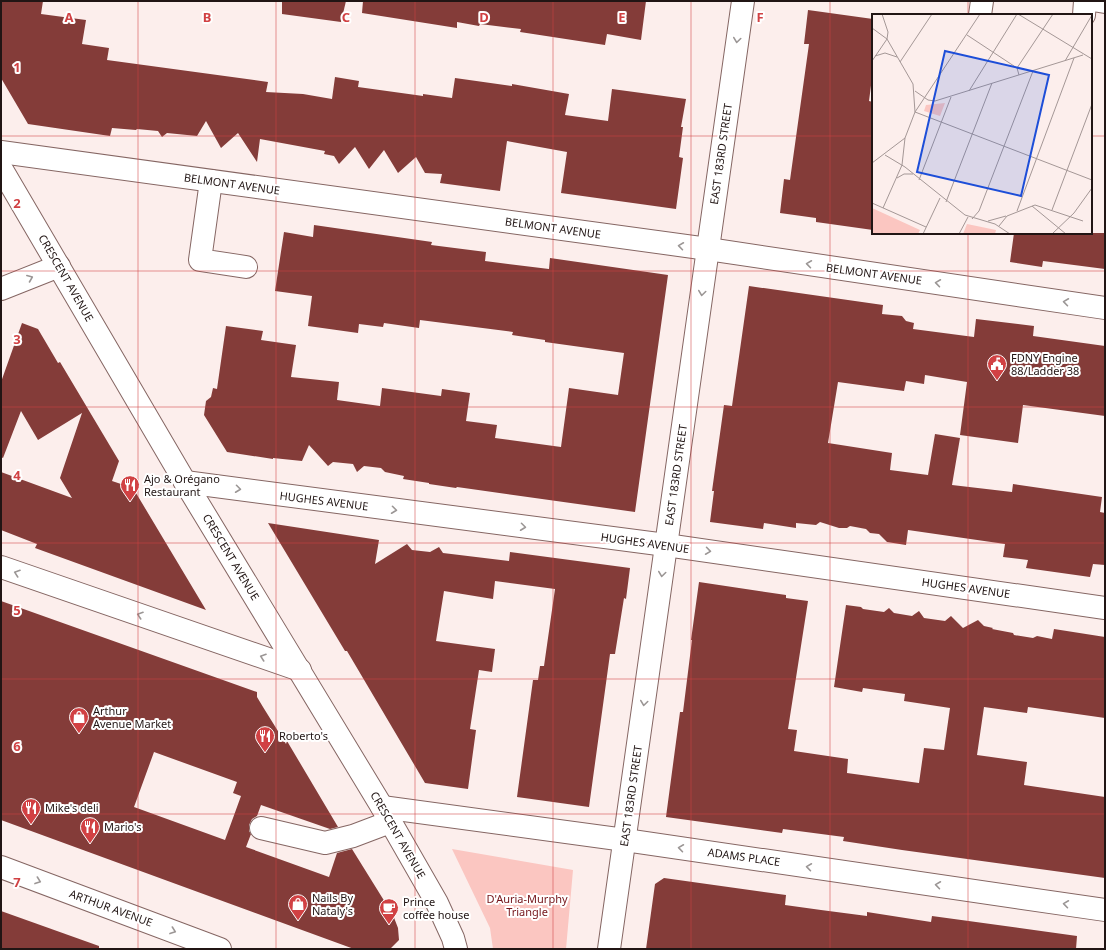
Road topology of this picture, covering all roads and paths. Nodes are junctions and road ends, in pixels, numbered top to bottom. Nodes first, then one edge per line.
1 (743, 1) edge
2 (982, 1) edge
3 (1085, 1) edge
4 (1099, 1) edge
5 (1105, 2) edge
6 (980, 14) edge
7 (1084, 14) edge
8 (1, 152) edge
9 (1, 168) edge
10 (211, 181) junction
11 (708, 249) junction
12 (59, 266) junction
13 (246, 267) dead end
14 (1, 289) edge
15 (1105, 308) edge
16 (185, 482) junction
17 (666, 545) junction
18 (1, 567) edge
19 (1105, 608) edge
20 (300, 670) junction
21 (386, 815) junction
22 (260, 828) dead end
23 (625, 840) junction
24 (1, 867) edge
25 (1105, 910) edge
26 (220, 949) edge
27 (456, 949) edge
28 (609, 949) edge

1 -> 11 street, EAST 183RD STREET
2 - 6 street
3 - 7 street
4 - 5 street
8 - 10 street, BELMONT AVENUE
9 - 12 street, CRESCENT AVENUE
11 -> 10 street, BELMONT AVENUE
10 - 13 street
15 -> 11 street, BELMONT AVENUE
11 -> 17 street, EAST 183RD STREET
14 -> 12 street
12 - 16 street, CRESCENT AVENUE
16 -> 17 street, HUGHES AVENUE
16 - 20 street, CRESCENT AVENUE
17 -> 19 street, HUGHES AVENUE
17 -> 23 street, EAST 183RD STREET
20 -> 18 street
20 - 21 street, CRESCENT AVENUE
21 - 22 street
21 - 23 street, ADAMS PLACE
21 - 27 street, CRESCENT AVENUE
25 -> 23 street, ADAMS PLACE
23 - 28 street, EAST 183RD STREET
24 -> 26 street, ARTHUR AVENUE

